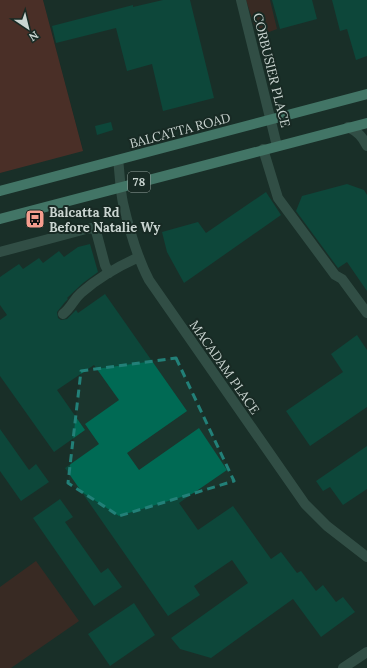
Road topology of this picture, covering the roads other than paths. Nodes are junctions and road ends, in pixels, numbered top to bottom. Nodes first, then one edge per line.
1 (241, 0) edge
2 (367, 94) edge
3 (271, 119) junction
4 (367, 123) edge
5 (348, 127) junction
6 (278, 146) junction
7 (367, 146) edge
8 (263, 150) junction
9 (118, 160) junction
10 (121, 187) junction
11 (0, 191) edge
12 (0, 219) edge
13 (0, 252) edge
14 (139, 256) junction
15 (109, 273) junction
16 (63, 314) dead end
17 (367, 314) edge
18 (367, 557) edge
19 (367, 652) edge
20 (343, 668) edge

1 - 3 street, CORBUSIER PLACE
2 - 3 main road, BALCATTA ROAD / 78
3 - 6 street, CORBUSIER PLACE
3 - 9 main road, BALCATTA ROAD / 78
4 - 5 main road, 78
5 - 6 main road, 78
5 - 7 street
6 - 8 main road, 78
8 - 10 main road, 78
8 - 17 street
9 - 10 street, MACADAM PLACE
9 - 11 main road, BALCATTA ROAD / 78
10 - 12 main road, 78
10 - 14 street, MACADAM PLACE
13 - 15 street
14 - 15 street
14 - 18 street, MACADAM PLACE
15 - 16 street
19 - 20 street

